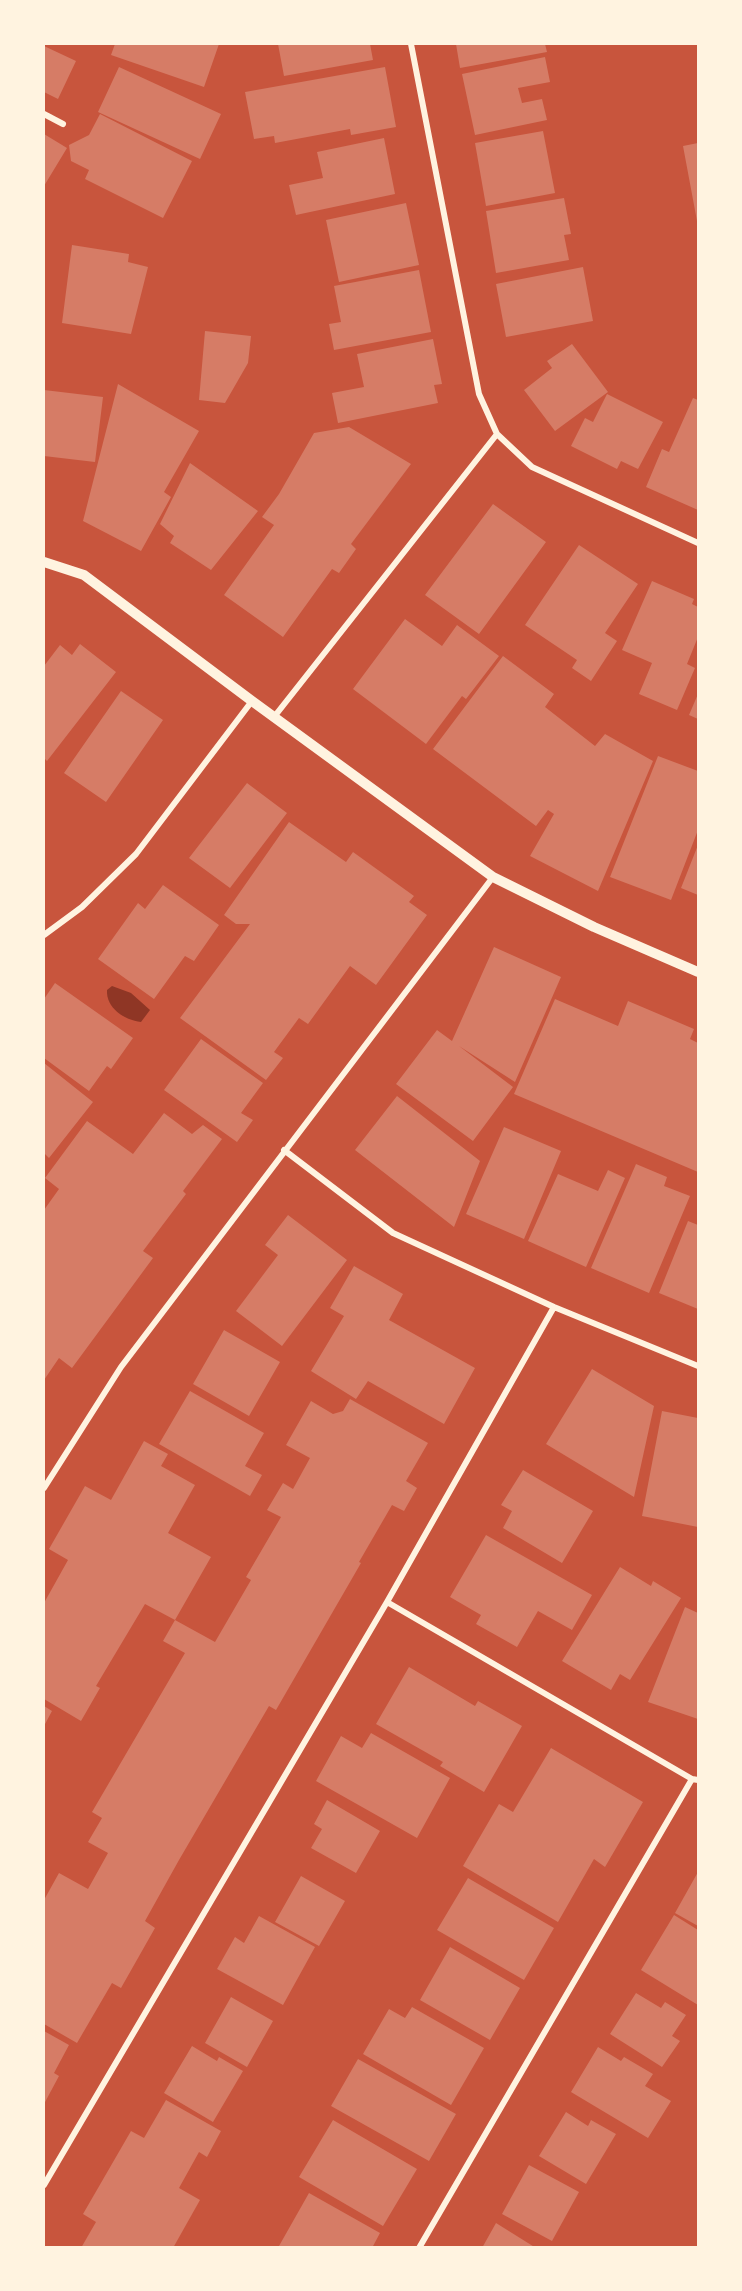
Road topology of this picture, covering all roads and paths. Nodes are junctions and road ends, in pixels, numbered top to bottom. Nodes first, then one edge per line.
1 (411, 44) edge
2 (44, 114) edge
3 (63, 124) dead end
4 (497, 434) junction
5 (699, 543) edge
6 (44, 562) edge
7 (252, 701) junction
8 (274, 717) junction
9 (493, 877) junction
10 (44, 935) edge
11 (699, 972) edge
12 (284, 1150) junction
13 (554, 1307) junction
14 (699, 1366) edge
15 (44, 1488) edge
16 (387, 1602) junction
17 (695, 1780) edge
18 (44, 2185) edge
19 (419, 2247) edge

1 - 4 street
2 - 3 street
4 - 5 street
4 - 8 street
6 - 7 street
7 - 8 street
7 - 10 street
8 - 9 street
9 - 11 street
9 - 12 street
12 - 13 street
12 - 15 street
13 - 14 street
13 - 16 street
16 - 17 street
16 - 18 street
17 - 19 street

